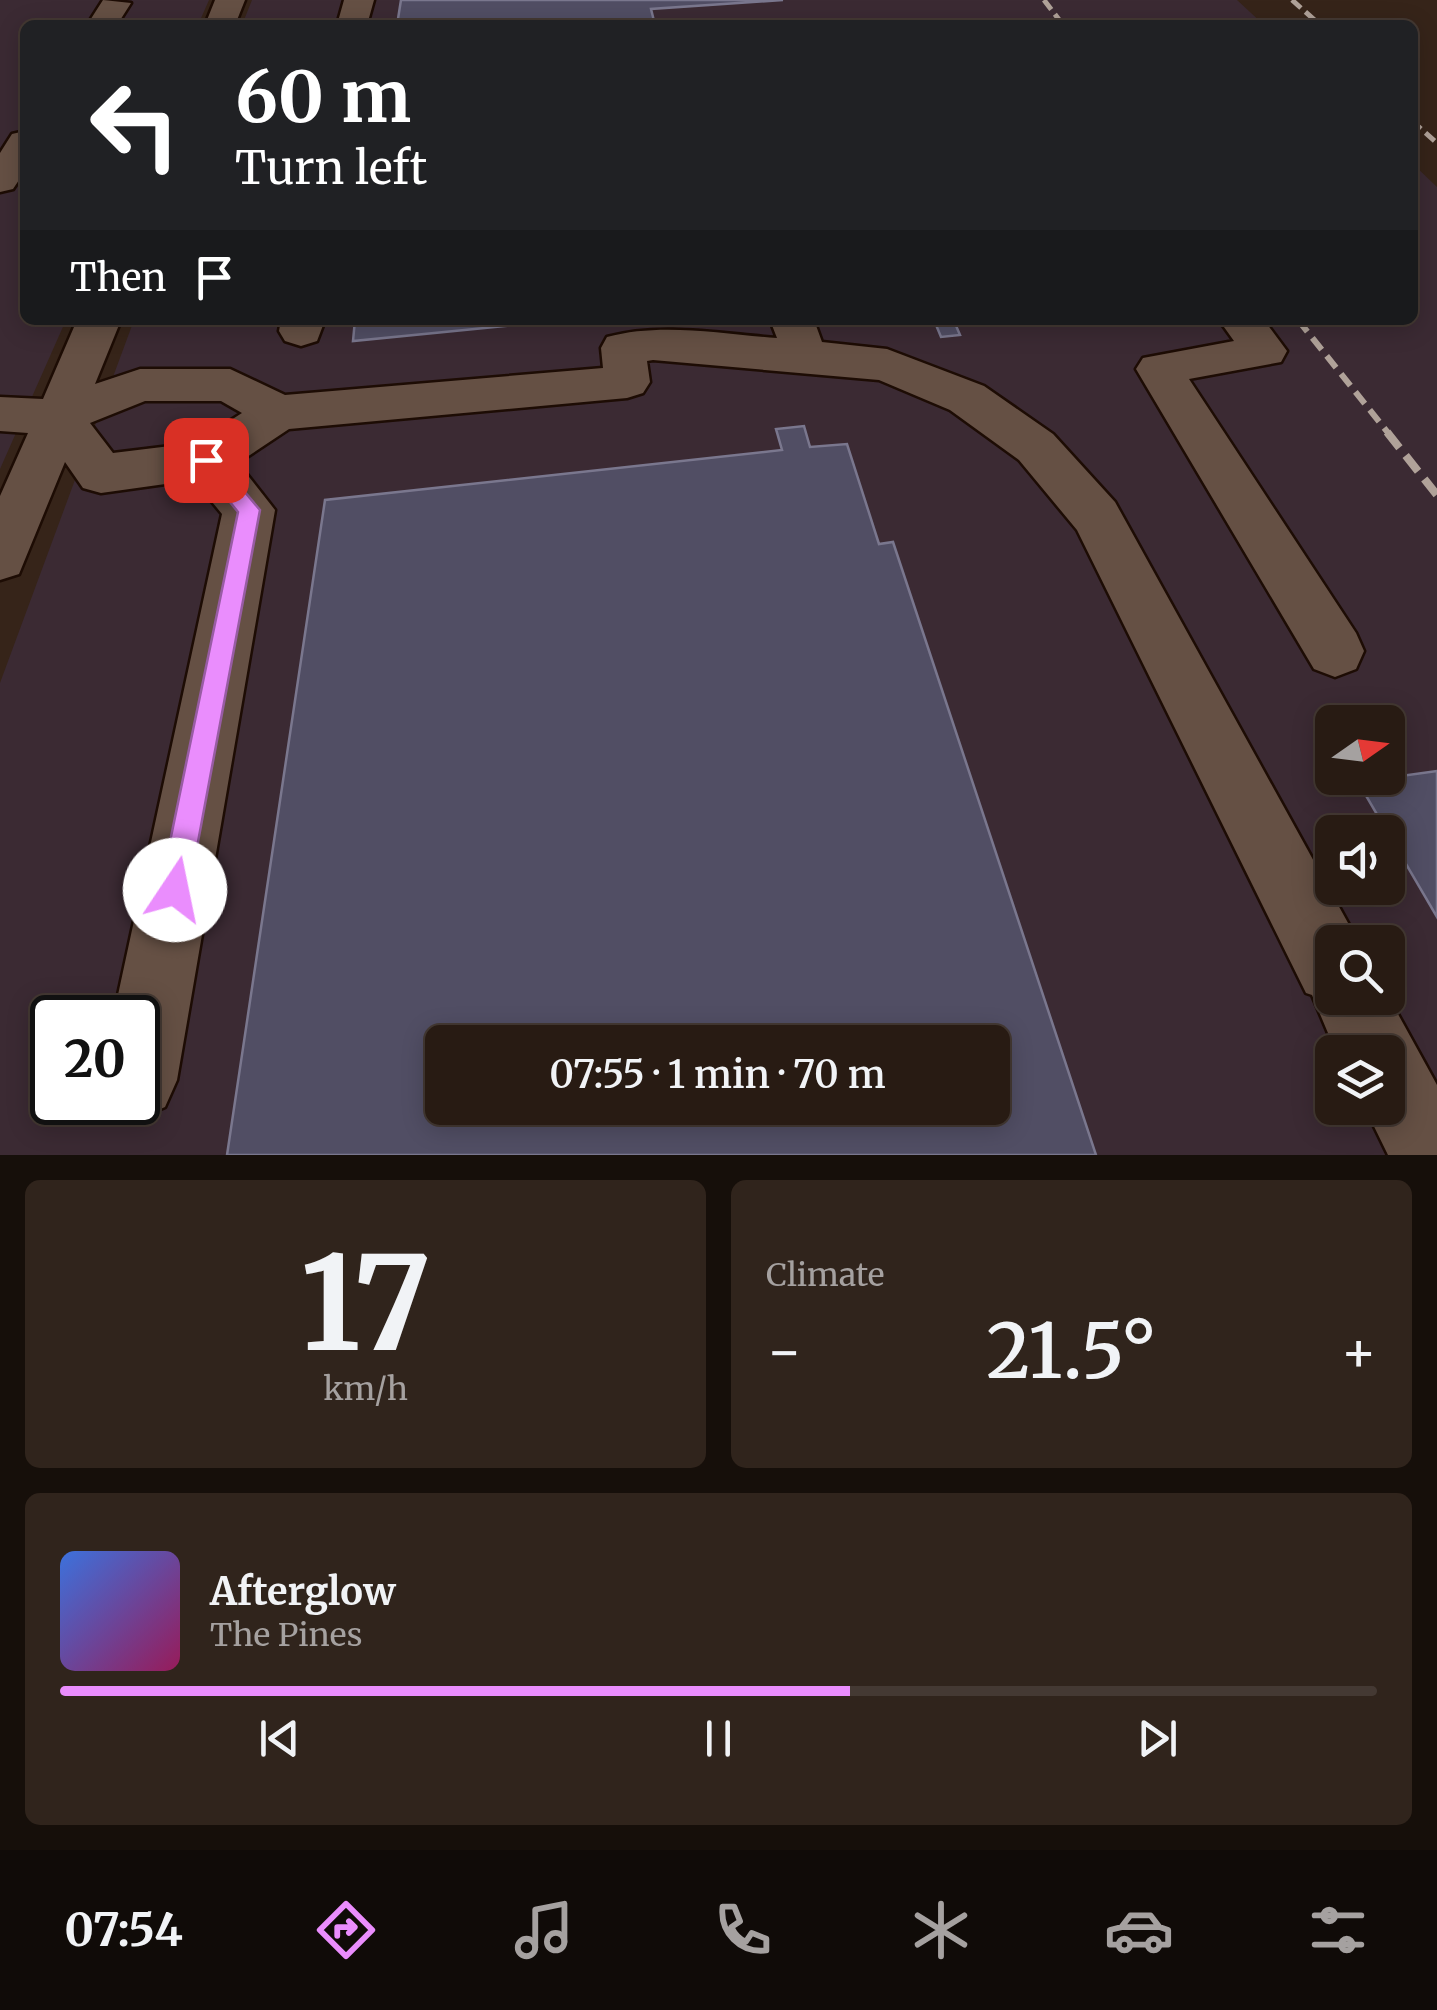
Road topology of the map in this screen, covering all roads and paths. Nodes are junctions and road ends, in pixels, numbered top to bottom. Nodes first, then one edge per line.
1 (20, 150) edge
2 (0, 181) edge
3 (97, 325) edge
4 (1245, 325) edge
5 (798, 338) edge
6 (278, 413) junction
7 (0, 414) edge
8 (58, 418) junction
9 (206, 460) junction
10 (0, 558) edge
11 (1335, 651) dead end
12 (1315, 935) edge
13 (154, 995) edge
14 (1405, 1105) edge
15 (1431, 1155) edge

1 - 2 street
3 - 8 street
4 - 11 street
5 - 6 street
5 - 12 street
6 - 8 street
6 - 9 street
7 - 8 street
8 - 9 street
8 - 10 street
9 - 13 street
14 - 15 street

